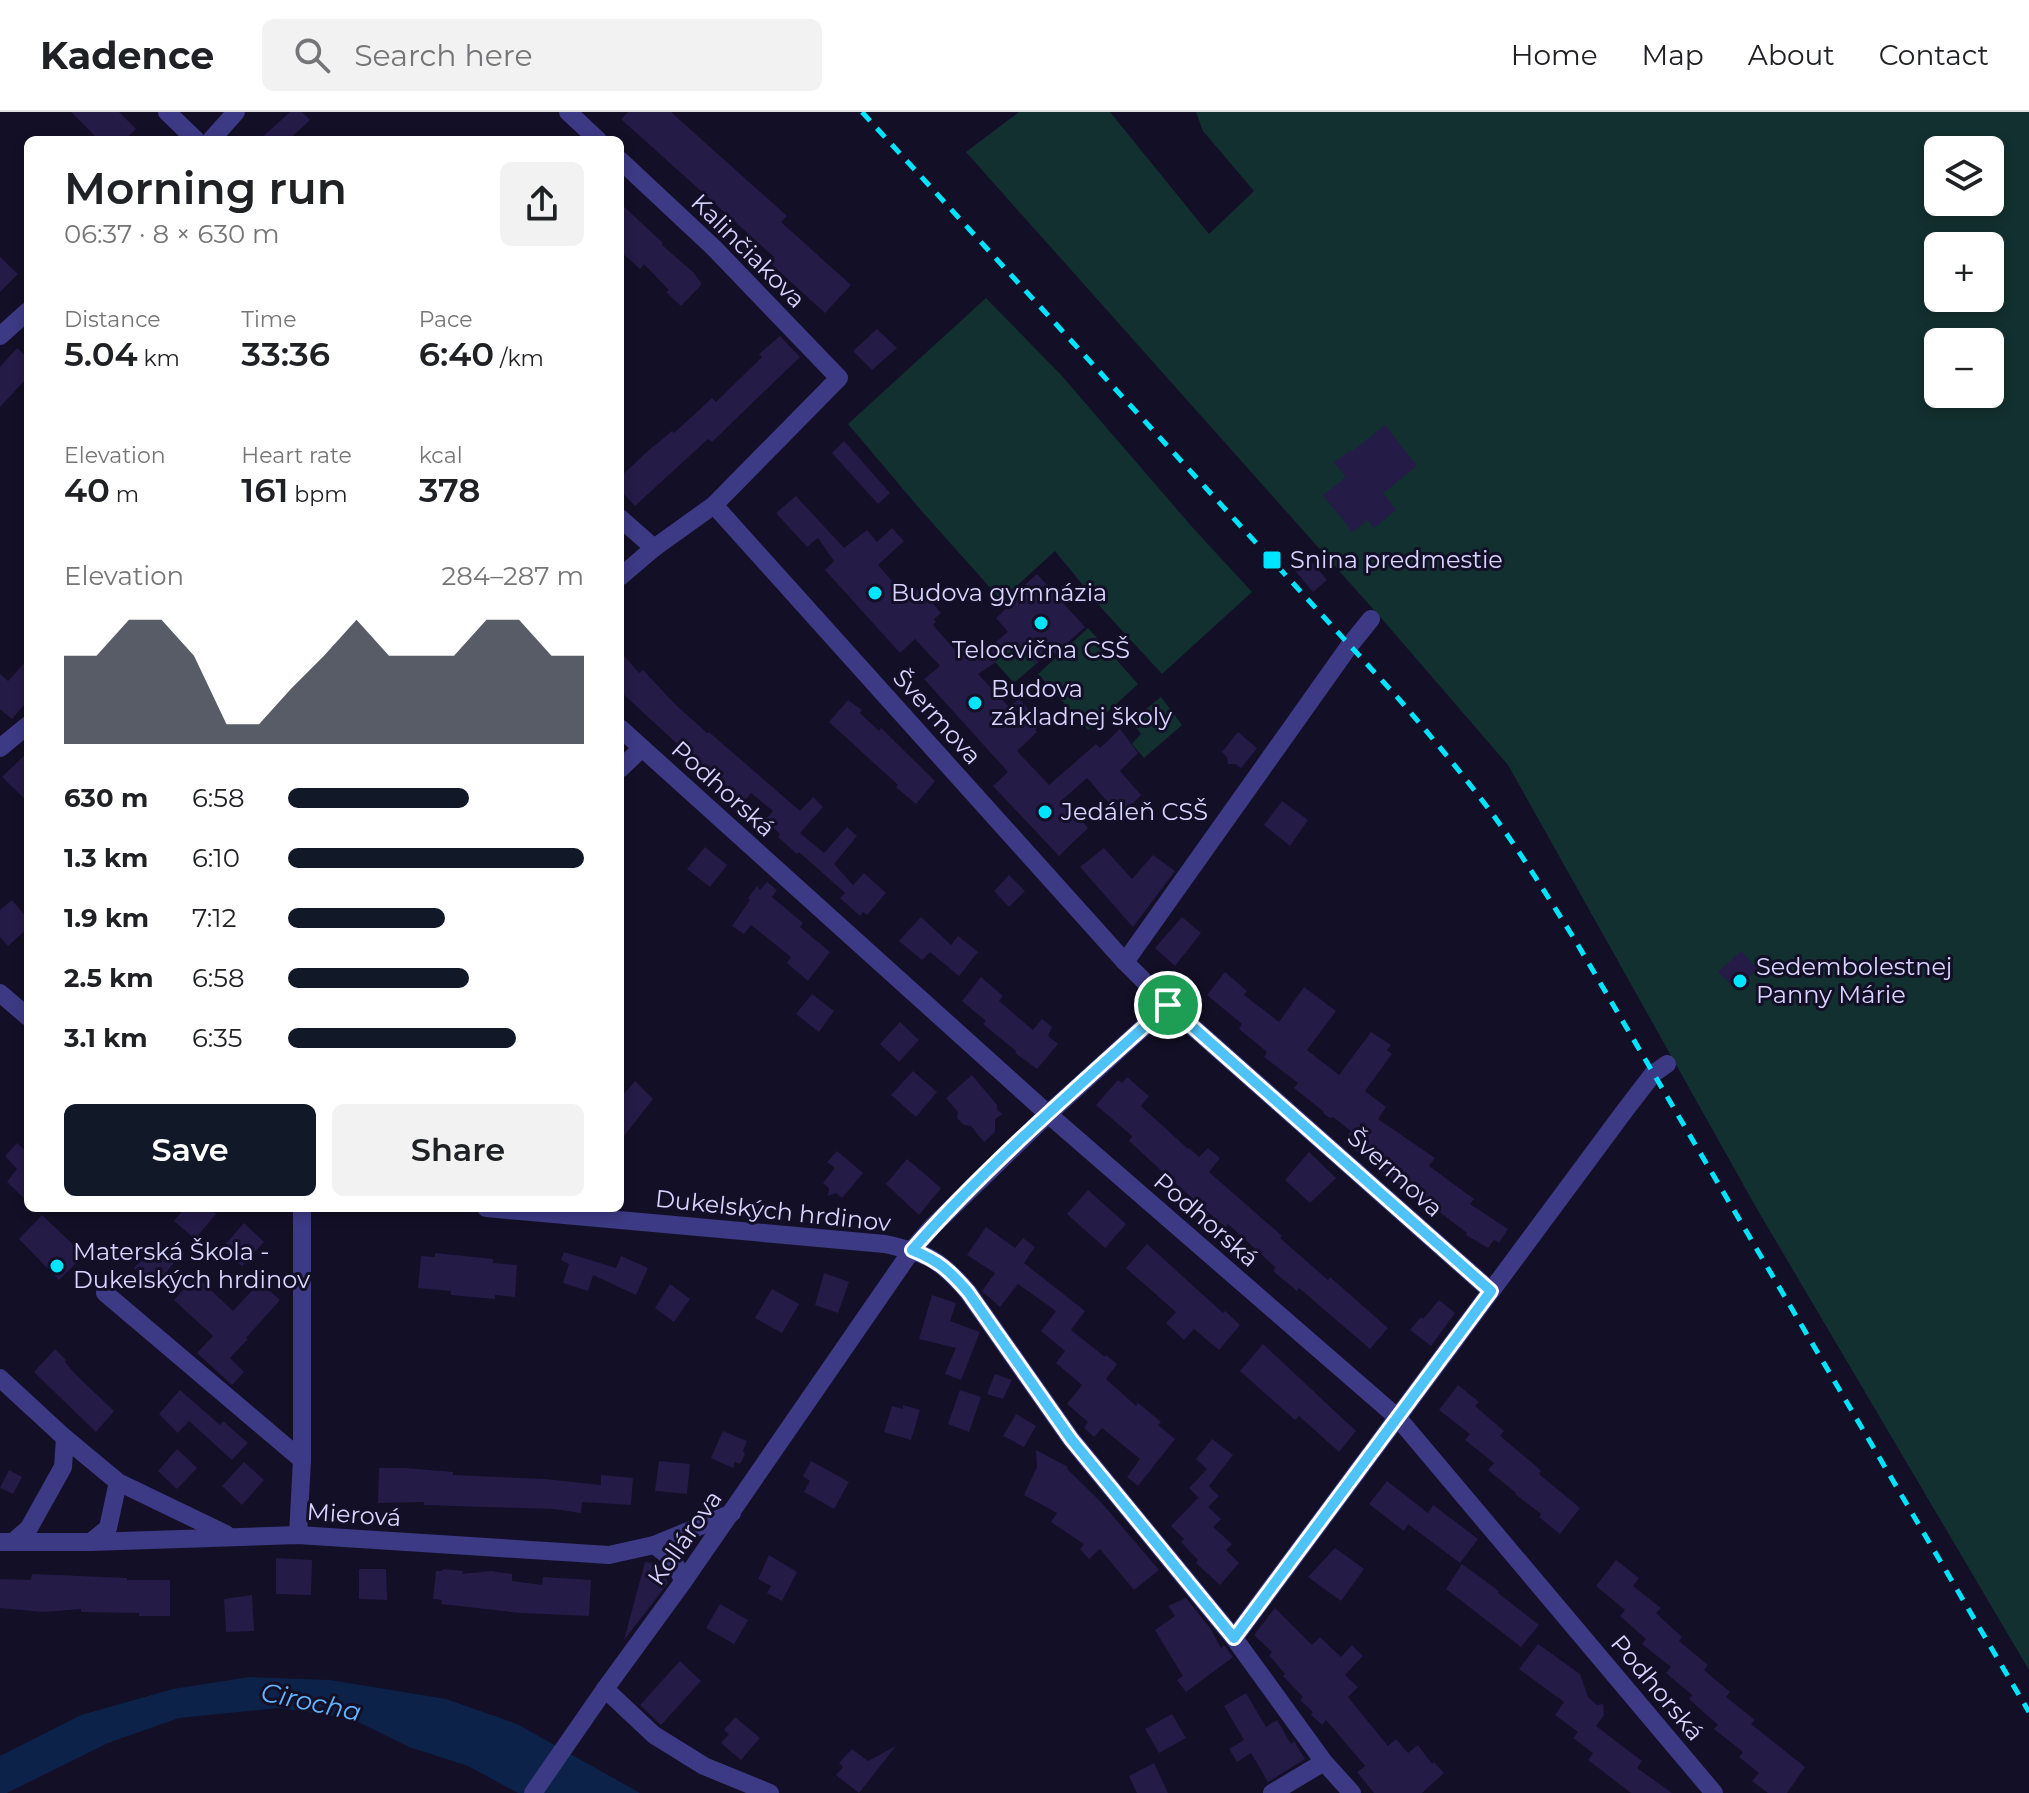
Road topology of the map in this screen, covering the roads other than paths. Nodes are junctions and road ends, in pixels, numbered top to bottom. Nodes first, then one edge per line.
1 (167, 112) edge
2 (236, 112) edge
3 (568, 112) edge
4 (192, 136) edge
5 (215, 136) edge
6 (594, 136) edge
7 (624, 164) edge
8 (24, 315) edge
9 (0, 336) edge
10 (714, 505) junction
11 (624, 522) edge
12 (654, 548) junction
13 (624, 574) edge
14 (1371, 619) dead end
15 (24, 728) edge
16 (624, 732) edge
17 (0, 748) edge
18 (642, 748) junction
19 (624, 765) edge
20 (1125, 962) junction
21 (0, 993) edge
22 (1168, 1005) junction
23 (24, 1014) edge
24 (1667, 1064) dead end
25 (1048, 1114) junction
26 (302, 1212) edge
27 (530, 1212) edge
28 (912, 1250) junction
29 (1491, 1291) junction
30 (105, 1293) dead end
31 (0, 1378) edge
32 (1398, 1418) junction
33 (65, 1438) junction
34 (302, 1460) junction
35 (118, 1482) junction
36 (732, 1513) junction
37 (298, 1535) junction
38 (231, 1537) junction
39 (7, 1542) edge
40 (91, 1542) junction
41 (654, 1545) junction
42 (683, 1582) junction
43 (1234, 1638) junction
44 (600, 1696) junction
45 (1324, 1762) junction
46 (533, 1793) edge
47 (770, 1793) edge
48 (1272, 1793) edge
49 (1352, 1793) edge
50 (1714, 1793) edge

1 - 4 street
2 - 5 street
3 - 6 street
7 - 10 street, Kalinčiakova
8 - 9 street
10 - 12 street
10 - 20 street, Švermova
11 - 12 street
12 - 13 street
14 - 20 street
15 - 17 street
16 - 18 street, Podhorská
18 - 19 street
18 - 25 street, Podhorská
20 - 22 street, Švermova
21 - 23 street
22 - 25 street, Kollárova
22 - 29 street, Švermova
24 - 29 street
25 - 28 street, Kollárova
25 - 32 street, Podhorská
26 - 34 street
27 - 28 street, Dukelských hrdinov
28 - 36 street, Kollárova
28 - 43 street
29 - 32 street
30 - 34 street
31 - 33 street
32 - 43 street
32 - 50 street, Podhorská
33 - 35 street
33 - 39 street
34 - 37 street
35 - 38 street
35 - 40 street
36 - 41 street, Mierová
36 - 42 street, Kollárova
37 - 38 street, Mierová
37 - 41 street, Mierová
38 - 40 street, Mierová
39 - 40 street, Mierová
41 - 42 street
42 - 44 street, Kollárova
43 - 45 street
44 - 46 street, Kollárova
44 - 47 street
45 - 48 street
45 - 49 street

